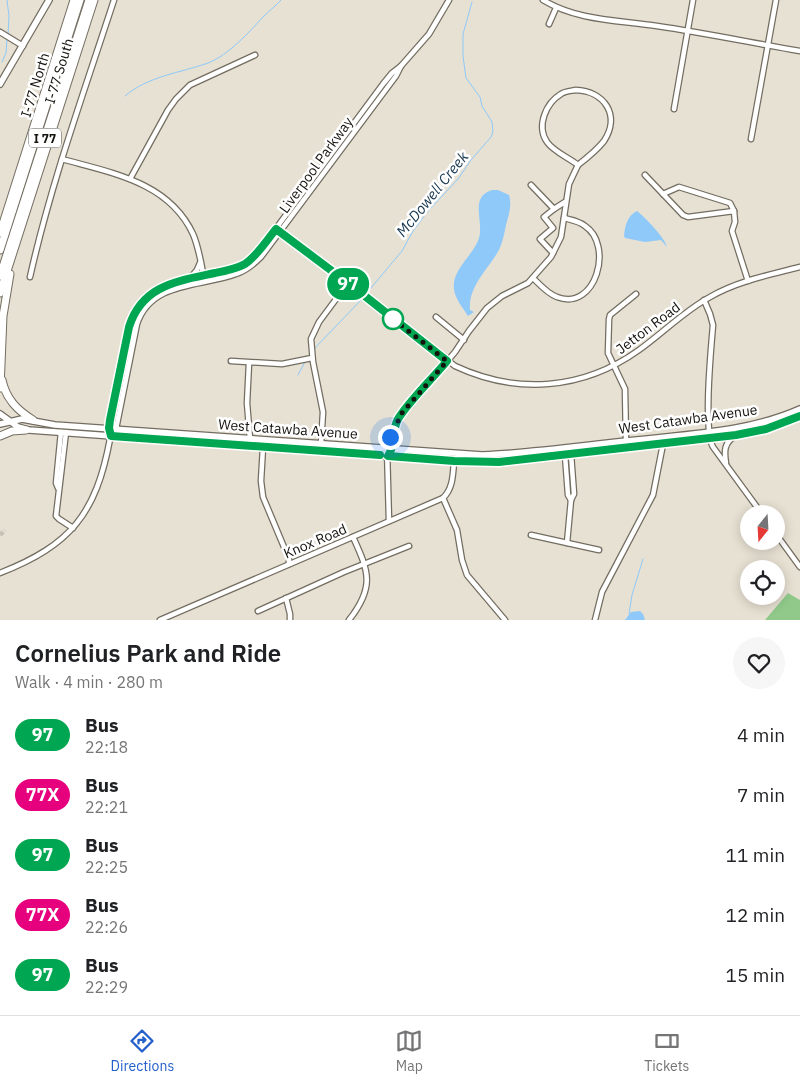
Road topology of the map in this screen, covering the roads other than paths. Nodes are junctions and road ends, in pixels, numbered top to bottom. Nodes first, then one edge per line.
1 (49, 0) edge
2 (74, 0) edge
3 (80, 0) edge
4 (89, 0) edge
5 (94, 0) edge
6 (114, 0) edge
7 (449, 0) edge
8 (543, 0) edge
9 (693, 0) edge
10 (776, 0) edge
11 (556, 8) junction
12 (549, 24) dead end
13 (688, 31) junction
14 (0, 32) edge
15 (768, 45) junction
16 (23, 46) junction
17 (800, 51) edge
18 (255, 55) dead end
19 (401, 66) junction
20 (0, 84) edge
21 (674, 109) dead end
22 (752, 139) dead end
23 (62, 159) junction
24 (578, 165) junction
25 (22, 168) junction
26 (645, 175) dead end
27 (130, 179) junction
28 (531, 184) dead end
29 (663, 194) junction
30 (565, 202) junction
31 (554, 209) junction
32 (734, 211) junction
33 (0, 217) edge
34 (564, 218) junction
35 (276, 229) junction
36 (0, 233) edge
37 (280, 233) junction
38 (16, 244) junction
39 (0, 250) edge
40 (553, 253) junction
41 (200, 262) junction
42 (800, 267) edge
43 (0, 276) edge
44 (203, 276) junction
45 (30, 277) dead end
46 (533, 278) junction
47 (189, 279) junction
48 (748, 281) junction
49 (204, 282) junction
50 (348, 283) junction
51 (0, 293) edge
52 (636, 294) dead end
53 (704, 300) junction
54 (436, 317) dead end
55 (464, 340) junction
56 (312, 358) junction
57 (231, 361) dead end
58 (447, 361) junction
59 (249, 363) junction
60 (614, 366) junction
61 (1, 375) edge
62 (0, 388) edge
63 (800, 409) edge
64 (0, 414) edge
65 (800, 416) edge
66 (33, 420) junction
67 (11, 422) junction
68 (0, 424) edge
69 (248, 427) junction
70 (109, 428) junction
71 (116, 429) junction
72 (26, 430) junction
73 (63, 432) junction
74 (708, 432) junction
75 (736, 435) junction
76 (0, 436) edge
77 (111, 436) junction
78 (243, 438) junction
79 (250, 439) junction
80 (710, 439) junction
81 (626, 441) junction
82 (209, 443) junction
83 (309, 443) junction
84 (607, 443) junction
85 (321, 444) junction
86 (663, 444) junction
87 (263, 447) junction
88 (390, 449) junction
89 (524, 452) junction
90 (568, 455) junction
91 (388, 456) junction
92 (454, 461) junction
93 (481, 462) junction
94 (726, 465) junction
95 (443, 498) junction
96 (755, 505) edge
97 (389, 521) junction
98 (73, 528) junction
99 (531, 535) dead end
100 (353, 536) junction
101 (567, 543) junction
102 (409, 546) dead end
103 (785, 546) edge
104 (599, 550) dead end
105 (289, 564) junction
106 (364, 564) junction
107 (800, 567) edge
108 (0, 573) edge
109 (286, 598) junction
110 (258, 611) dead end
111 (160, 620) edge
112 (290, 620) edge
113 (349, 620) edge
114 (505, 620) edge
115 (595, 620) edge

1 - 16 main road
2 - 25 highway, I-77 North / I 77
3 - 39 highway, I 77
4 - 43 highway, I 77
5 - 38 highway, I-77 South / I 77
6 - 23 street
7 - 19 street, Liverpool Parkway
8 - 11 street
9 - 13 street
10 - 15 street
11 - 12 street
11 - 13 street
13 - 15 street
13 - 21 street
14 - 16 street
15 - 17 street
15 - 22 street
16 - 20 main road
18 - 27 street
19 - 35 street, Liverpool Parkway
19 - 37 street, Liverpool Parkway
23 - 27 street
23 - 45 street
24 - 24 street
24 - 30 street
25 - 33 highway
25 - 36 highway, I-77 North / I 77
26 - 29 street
27 - 41 street
28 - 31 street
29 - 32 street
29 - 32 street
30 - 31 street
30 - 34 street
31 - 40 street
32 - 48 street
34 - 40 street
34 - 46 street
35 - 37 street, Jetton Road
35 - 44 street, Liverpool Parkway
37 - 49 street, Liverpool Parkway
37 - 50 street, Jetton Road
38 - 51 highway, I-77 South / I 77
38 - 61 highway
40 - 46 street
41 - 44 street
41 - 47 street
42 - 48 street, Jetton Road
44 - 47 street, Liverpool Parkway
44 - 49 street
46 - 55 street
47 - 70 street, Liverpool Parkway
48 - 53 street, Jetton Road
49 - 71 street, Liverpool Parkway
50 - 56 street
50 - 58 street, Jetton Road
52 - 60 street
53 - 60 street, Jetton Road
53 - 74 street
54 - 55 street
55 - 58 street
56 - 59 street
56 - 85 street
57 - 59 street
58 - 60 street, Jetton Road
58 - 88 street
59 - 69 street
60 - 81 street
61 - 62 highway
61 - 66 highway
63 - 74 main road, West Catawba Avenue
64 - 67 main road, West Catawba Avenue
65 - 75 main road, West Catawba Avenue
66 - 67 main road, West Catawba Avenue
66 - 70 main road, West Catawba Avenue
67 - 68 main road, West Catawba Avenue
67 - 72 main road, West Catawba Avenue
69 - 78 street
69 - 79 street
70 - 71 main road, West Catawba Avenue
70 - 77 street
71 - 77 street, Liverpool Parkway
71 - 78 main road, West Catawba Avenue
72 - 73 main road, West Catawba Avenue
72 - 76 highway
73 - 77 main road, West Catawba Avenue
73 - 98 street
74 - 80 street
74 - 81 main road, West Catawba Avenue
75 - 80 main road, West Catawba Avenue
75 - 94 street
77 - 82 main road, West Catawba Avenue
77 - 98 street
78 - 79 main road, West Catawba Avenue
79 - 82 main road
79 - 83 main road, West Catawba Avenue
80 - 86 main road, West Catawba Avenue
80 - 94 street
81 - 84 main road, West Catawba Avenue
82 - 87 main road, West Catawba Avenue
83 - 85 main road, West Catawba Avenue
83 - 87 main road
84 - 89 main road, West Catawba Avenue
84 - 90 main road
85 - 88 main road, West Catawba Avenue
86 - 90 main road, West Catawba Avenue
86 - 115 street
87 - 91 main road, West Catawba Avenue
87 - 105 street
88 - 89 main road, West Catawba Avenue
88 - 91 street
89 - 93 main road
90 - 93 main road, West Catawba Avenue
90 - 101 street
91 - 92 main road, West Catawba Avenue
91 - 97 street
92 - 93 main road, West Catawba Avenue
92 - 95 street
94 - 96 street
95 - 97 street, Knox Road
95 - 114 street
97 - 100 street, Knox Road
98 - 108 street
99 - 101 street
100 - 105 street, Knox Road
100 - 106 street
101 - 104 street
102 - 106 street
103 - 107 street
105 - 111 street, Knox Road
106 - 109 street
106 - 113 street
109 - 110 street
109 - 112 street

